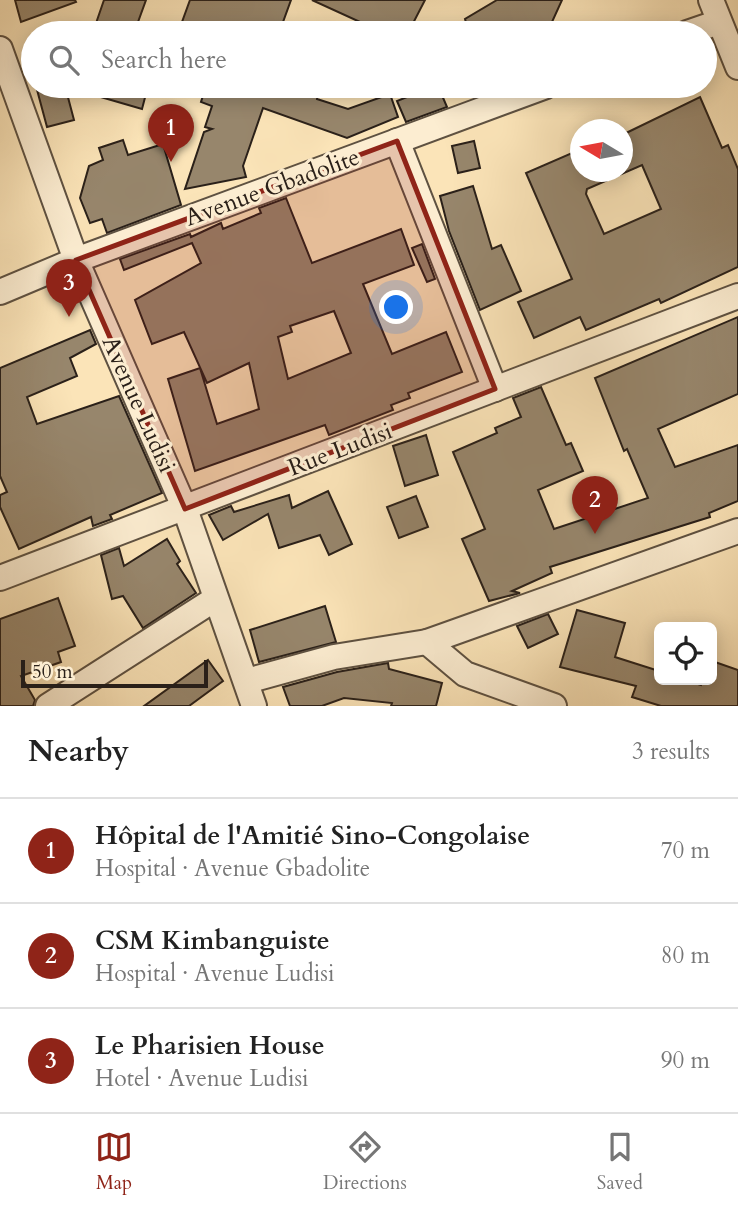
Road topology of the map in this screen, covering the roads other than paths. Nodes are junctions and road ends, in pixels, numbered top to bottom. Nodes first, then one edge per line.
1 (715, 11) edge
2 (0, 49) edge
3 (738, 67) edge
4 (513, 98) edge
5 (397, 141) junction
6 (76, 260) junction
7 (0, 292) edge
8 (738, 296) edge
9 (495, 389) junction
10 (185, 509) junction
11 (738, 531) edge
12 (0, 578) edge
13 (215, 599) junction
14 (427, 642) junction
15 (247, 681) junction
16 (48, 706) edge
17 (254, 706) edge
18 (554, 706) edge

1 - 3 street
2 - 6 street, Avenue Ludisi
4 - 5 street, Avenue Gbadolite
5 - 6 street, Avenue Gbadolite
5 - 9 street
6 - 7 street, Avenue Gbadolite
6 - 10 street, Avenue Ludisi
8 - 9 street, Rue Ludisi
9 - 10 street, Rue Ludisi
10 - 12 street, Rue Ludisi
10 - 13 street, Avenue Ludisi
11 - 14 street
13 - 15 street, Avenue Ludisi
13 - 16 street
14 - 15 street
14 - 18 street
15 - 17 street, Avenue Ludisi

